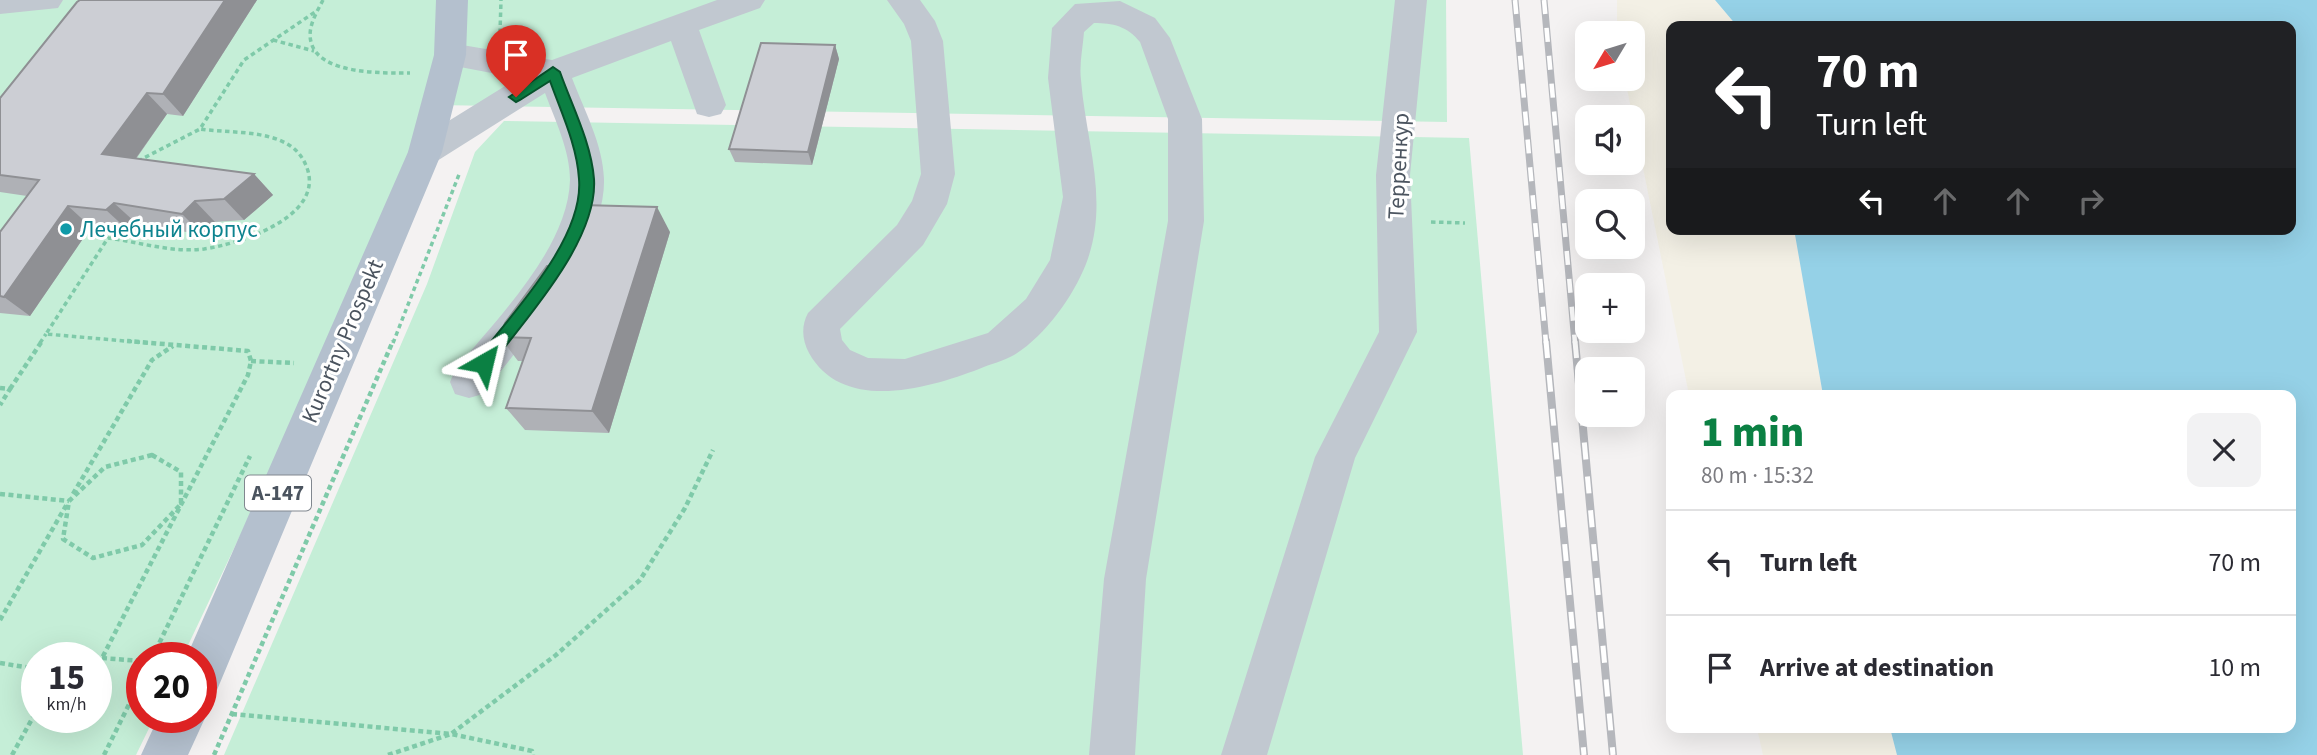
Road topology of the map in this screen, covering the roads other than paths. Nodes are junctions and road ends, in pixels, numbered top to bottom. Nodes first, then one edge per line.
1 (47, 0) edge
2 (452, 0) edge
3 (749, 0) edge
4 (904, 0) edge
5 (1411, 0) edge
6 (0, 3) edge
7 (682, 27) junction
8 (436, 64) junction
9 (553, 72) junction
10 (709, 105) dead end
11 (425, 152) junction
12 (469, 383) dead end
13 (214, 642) edge
14 (1112, 755) edge
15 (1244, 755) edge

1 - 6 street
2 - 8 main road, Kurortny Prospekt / А-147
3 - 7 street
4 - 14 street
5 - 15 street, Терренкур
7 - 9 street
7 - 10 street
8 - 9 street
8 - 11 main road, Kurortny Prospekt / А-147
9 - 11 street
9 - 12 street
11 - 13 main road, Kurortny Prospekt / А-147

